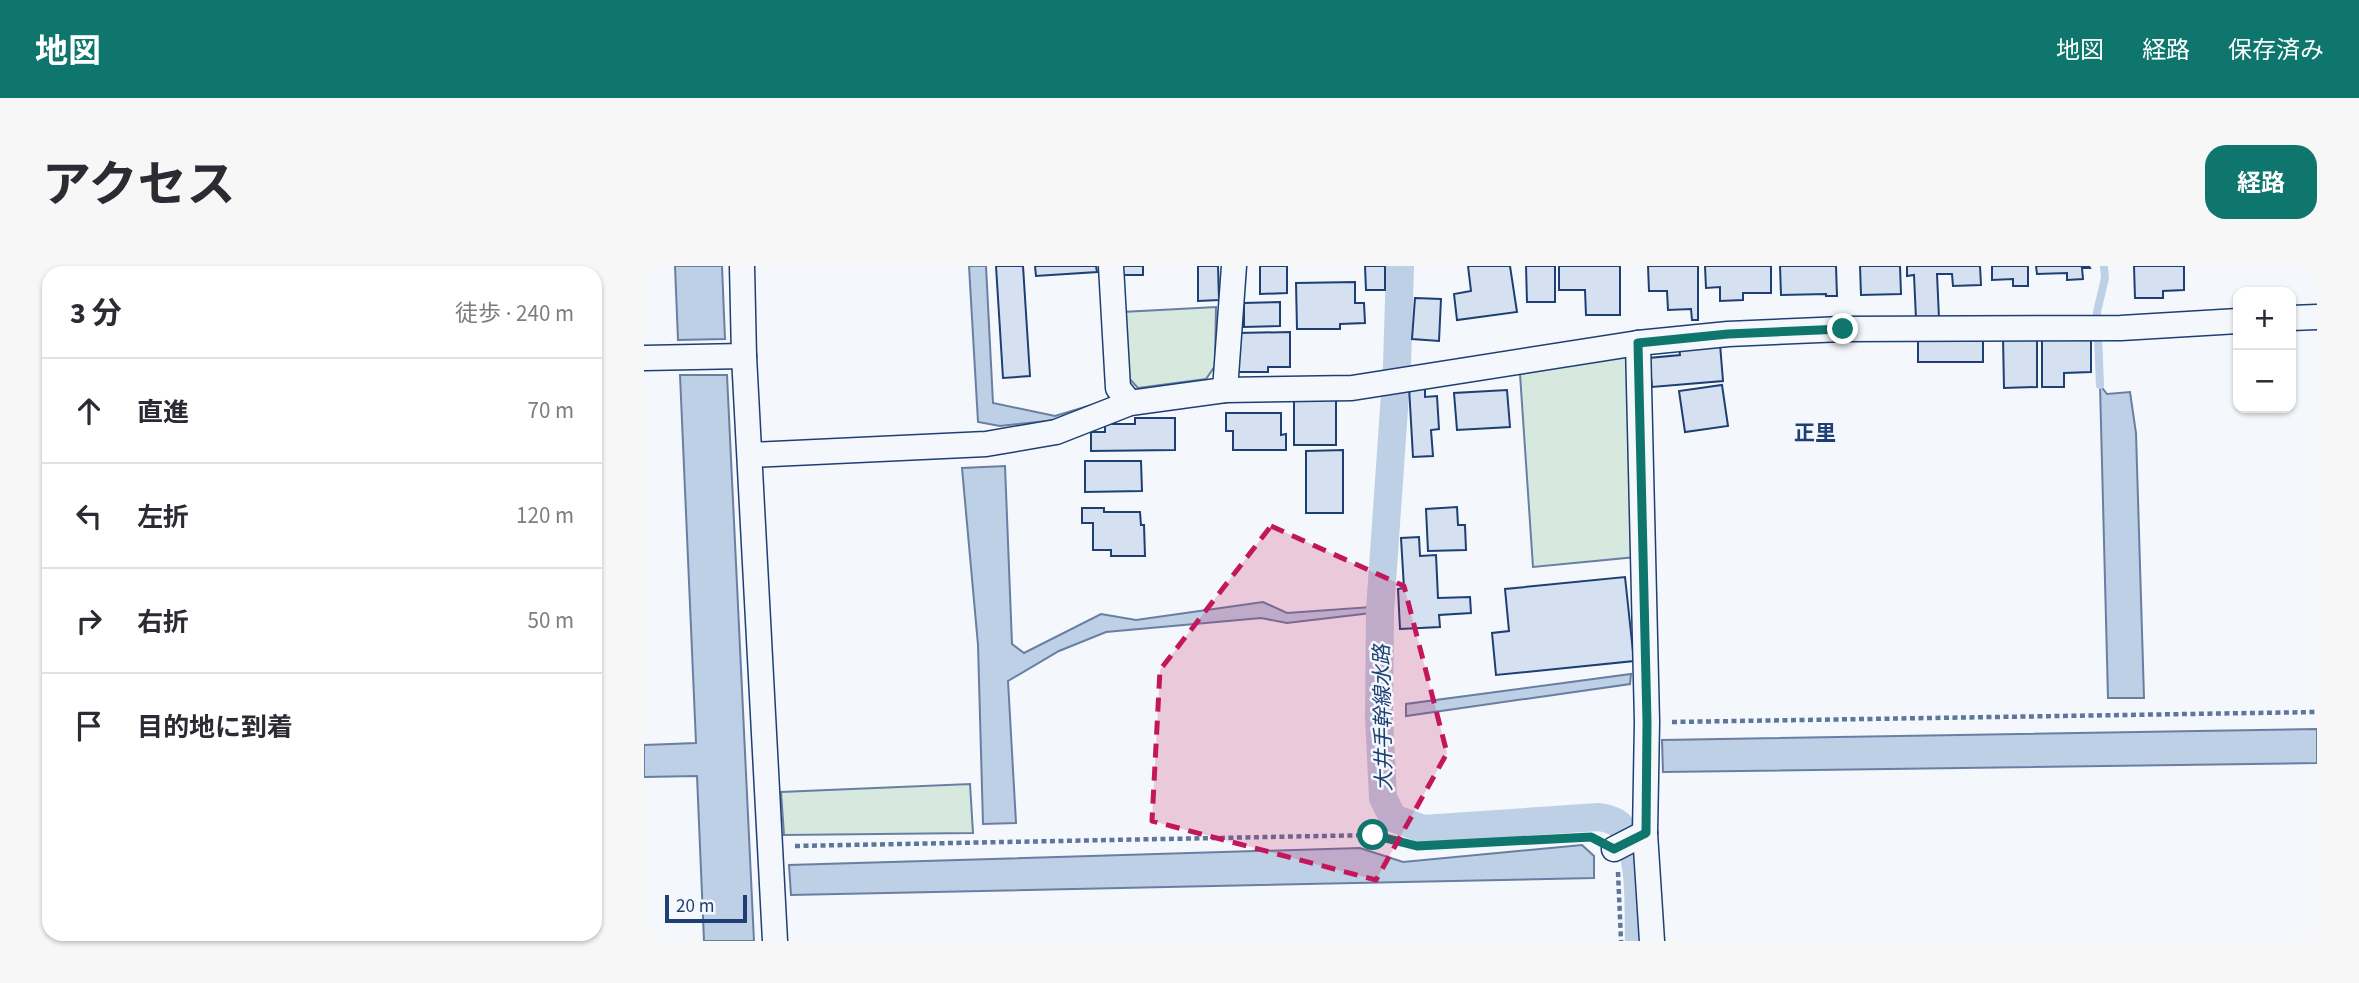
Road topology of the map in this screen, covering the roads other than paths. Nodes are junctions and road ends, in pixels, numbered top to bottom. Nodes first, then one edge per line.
1 (741, 266) edge
2 (1111, 266) edge
3 (1234, 266) edge
4 (2317, 317) edge
5 (2296, 318) edge
6 (2233, 321) edge
7 (1638, 343) junction
8 (744, 356) junction
9 (644, 358) edge
10 (1225, 390) junction
11 (1130, 403) junction
12 (750, 455) junction
13 (1646, 833) junction
14 (1614, 849) road end
15 (775, 941) edge
16 (1652, 941) edge

1 - 8 street
2 - 11 street
3 - 10 street
4 - 5 street
6 - 7 street
7 - 10 street
7 - 13 street
8 - 9 street
8 - 12 street
10 - 11 street
11 - 12 street
12 - 15 street
13 - 14 street
13 - 16 street

